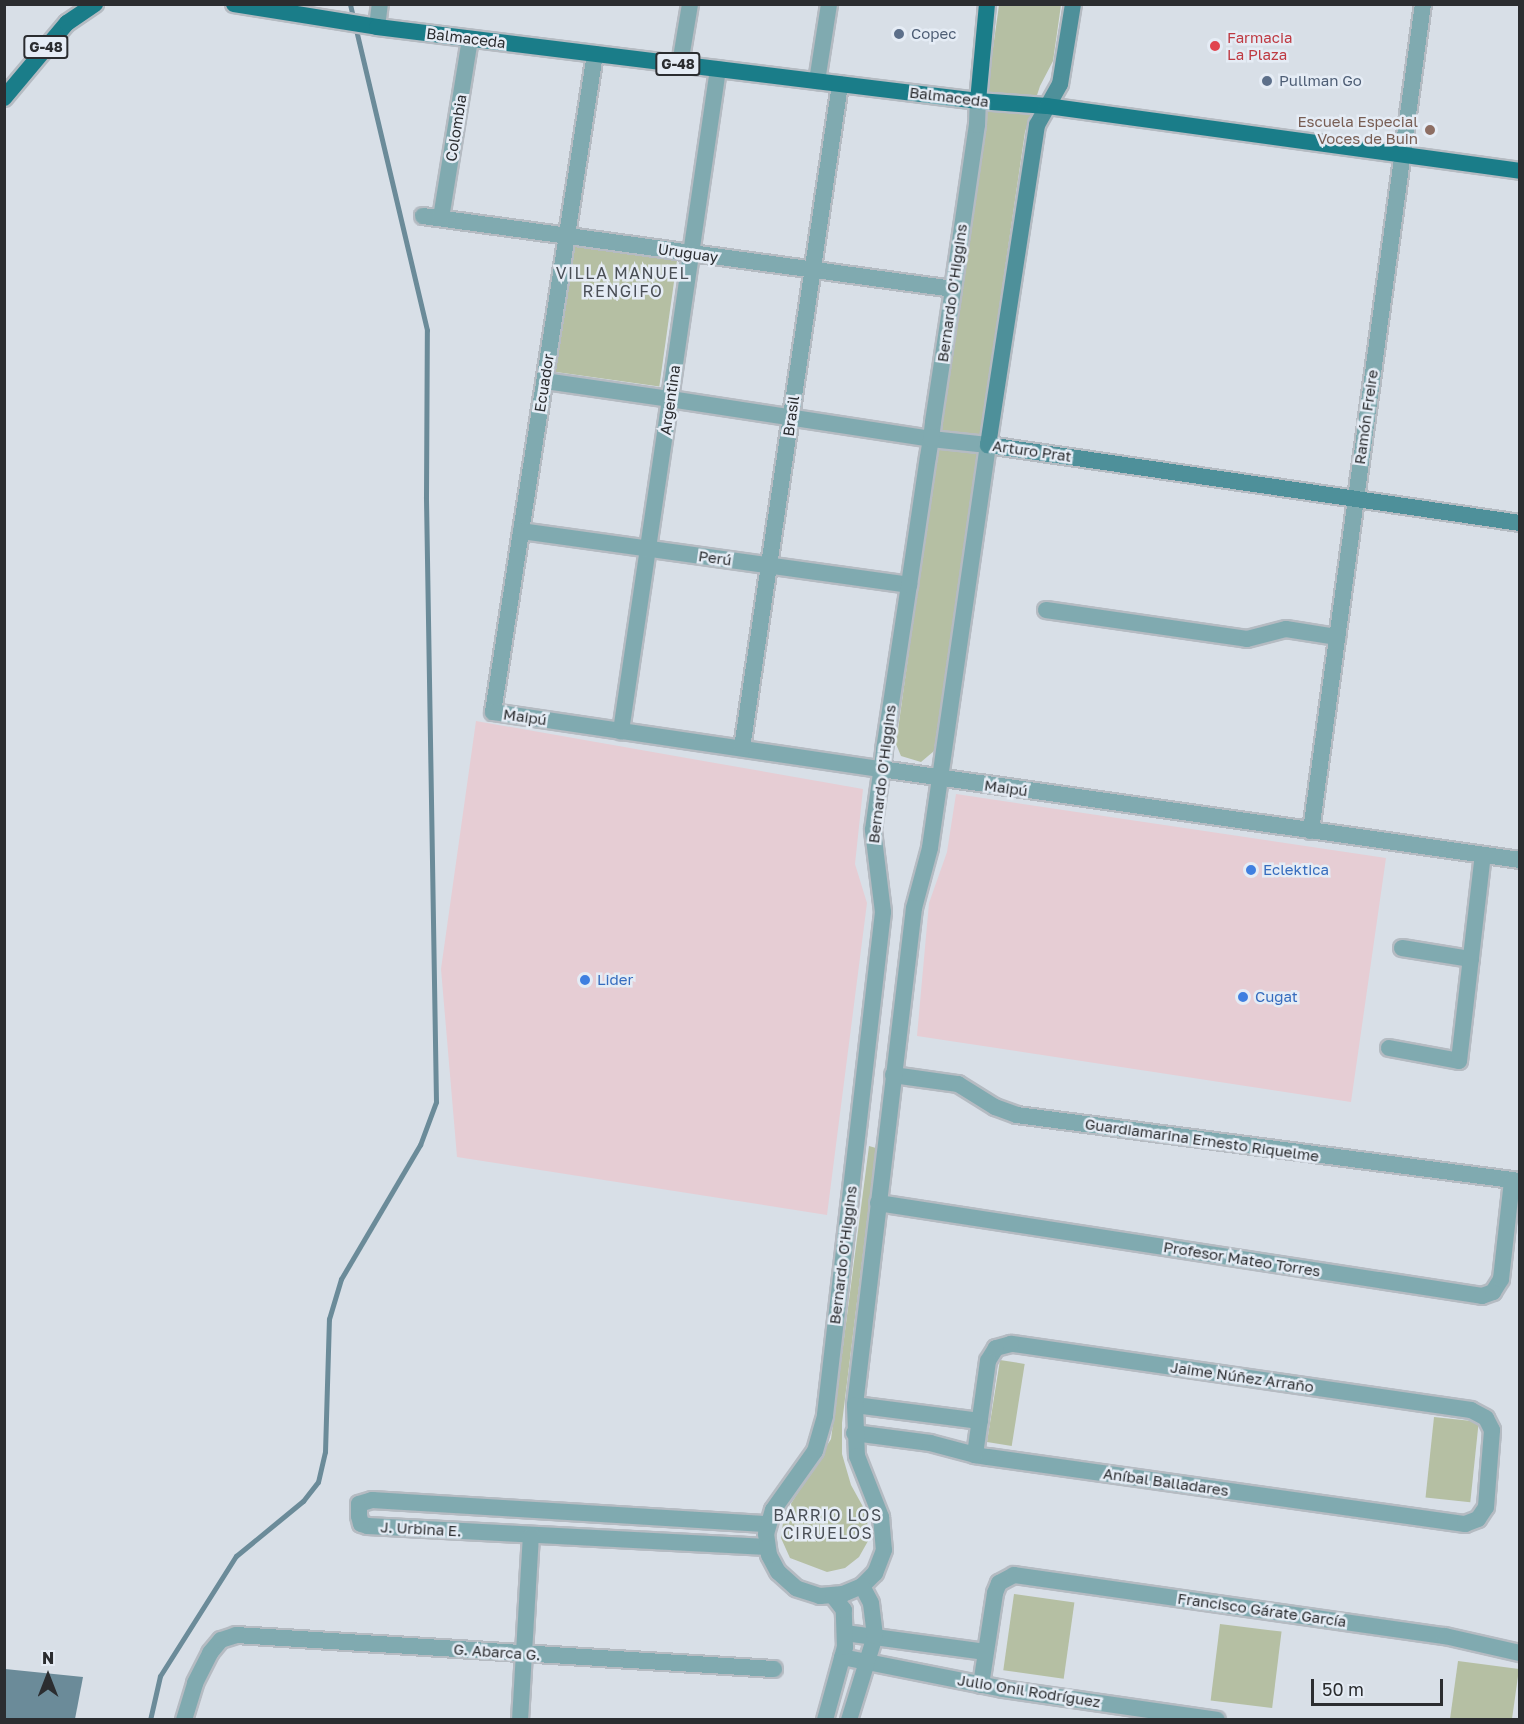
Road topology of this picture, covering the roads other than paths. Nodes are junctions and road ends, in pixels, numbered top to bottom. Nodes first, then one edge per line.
1 (95, 4) edge
2 (234, 4) edge
3 (380, 4) edge
4 (690, 4) edge
5 (829, 4) edge
6 (987, 4) edge
7 (1073, 4) edge
8 (1423, 4) edge
9 (362, 25) junction
10 (470, 39) junction
11 (595, 54) junction
12 (680, 64) junction
13 (718, 69) junction
14 (817, 81) junction
15 (840, 84) junction
16 (4, 98) edge
17 (978, 101) junction
18 (1047, 106) junction
19 (1402, 155) junction
20 (1520, 171) edge
21 (423, 216) dead end
22 (441, 218) junction
23 (567, 236) junction
24 (691, 253) junction
25 (813, 270) junction
26 (953, 289) junction
27 (545, 381) junction
28 (670, 399) junction
29 (791, 418) junction
30 (931, 439) junction
31 (988, 445) junction
32 (1354, 498) junction
33 (1520, 523) edge
34 (521, 531) junction
35 (648, 548) junction
36 (769, 565) junction
37 (909, 585) junction
38 (1046, 610) dead end
39 (1336, 637) junction
40 (493, 712) joint
41 (621, 730) junction
42 (742, 748) junction
43 (881, 769) junction
44 (939, 778) junction
45 (1311, 831) junction
46 (1483, 855) junction
47 (1520, 860) edge
48 (1401, 948) dead end
49 (1471, 959) junction
50 (1389, 1048) dead end
51 (893, 1075) junction
52 (858, 1130) junction
53 (886, 1133) junction
54 (1516, 1181) edge
55 (878, 1203) junction
56 (845, 1239) junction
57 (873, 1244) junction
58 (855, 1406) junction
59 (980, 1421) junction
60 (854, 1433) junction
61 (975, 1455) junction
62 (1478, 1519) joint
63 (768, 1524) junction
64 (531, 1535) junction
65 (767, 1547) junction
66 (862, 1586) junction
67 (833, 1596) junction
68 (846, 1632) junction
69 (874, 1636) junction
70 (986, 1652) junction
71 (524, 1653) junction
72 (1520, 1653) edge
73 (842, 1657) junction
74 (869, 1662) junction
75 (774, 1669) dead end
76 (981, 1685) junction
77 (184, 1719) edge
78 (520, 1719) edge
79 (825, 1719) edge
80 (849, 1719) edge
81 (1217, 1719) edge

1 - 16 main road, G-48
2 - 9 main road, G-48
3 - 9 street
4 - 12 street
5 - 14 street
6 - 17 main road, Bernardo O'Higgins
7 - 18 main road, Bernardo O'Higgins
8 - 19 street, Ramón Freire
9 - 10 main road, Balmaceda / G-48
10 - 11 main road, Balmaceda / G-48
10 - 22 street, Colombia
11 - 12 main road, Balmaceda / G-48
11 - 23 street, Ecuador
12 - 13 main road, Balmaceda / G-48
13 - 14 main road, Balmaceda / G-48
13 - 24 street, Argentina
14 - 15 main road, Balmaceda / G-48
15 - 17 main road, Balmaceda / G-48
15 - 25 street, Brasil
17 - 18 main road, Balmaceda
17 - 26 street, Bernardo O'Higgins
18 - 19 main road, Balmaceda
18 - 31 main road, Bernardo O'Higgins
19 - 20 main road, Balmaceda
19 - 32 street, Ramón Freire
21 - 22 street, Uruguay
22 - 23 street, Uruguay
23 - 24 street, Uruguay
23 - 27 street, Ecuador
24 - 25 street, Uruguay
24 - 28 street, Argentina
25 - 26 street, Uruguay
25 - 29 street, Brasil
26 - 30 street, Bernardo O'Higgins
27 - 28 street, Arturo Prat
27 - 34 street, Ecuador
28 - 29 street, Arturo Prat
28 - 35 street, Argentina
29 - 30 street, Arturo Prat
29 - 36 street, Brasil
30 - 31 street, Arturo Prat
30 - 37 street, Bernardo O'Higgins
31 - 32 main road, Arturo Prat
31 - 44 street, Bernardo O'Higgins
32 - 33 main road, Arturo Prat
32 - 39 street, Ramón Freire
34 - 35 street, Perú
34 - 40 street, Ecuador
35 - 36 street, Perú
35 - 41 street, Argentina
36 - 37 street, Perú
36 - 42 street, Brasil
37 - 43 street, Bernardo O'Higgins
38 - 39 street
39 - 45 street, Ramón Freire
40 - 41 street, Maipú
41 - 42 street, Maipú
42 - 43 street, Maipú
43 - 44 street, Maipú
43 - 52 street, Bernardo O'Higgins
44 - 45 street, Maipú
44 - 51 street, Bernardo O'Higgins
45 - 46 street, Maipú
46 - 47 street, Maipú
46 - 49 street
48 - 49 street
49 - 50 street
51 - 53 street, Bernardo O'Higgins
51 - 54 street, Guardiamarina Ernesto Riquelme
52 - 53 street
52 - 56 street, Bernardo O'Higgins
53 - 55 street, Bernardo O'Higgins
54 - 55 street, Profesor Mateo Torres
55 - 57 street, Bernardo O'Higgins
56 - 57 street
56 - 63 street, Bernardo O'Higgins
57 - 58 street, Bernardo O'Higgins
58 - 59 street
58 - 60 street, Bernardo O'Higgins
59 - 61 street
59 - 62 street, Jaime Núñez Arraño
60 - 61 street, Aníbal Balladares
60 - 66 street, Bernardo O'Higgins
61 - 62 street, Aníbal Balladares
63 - 64 street, J. Urbina E.
63 - 65 street, Bernardo O'Higgins
64 - 65 street, J. Urbina E.
64 - 71 street
65 - 67 street, Bernardo O'Higgins
66 - 67 street, Bernardo O'Higgins
66 - 69 street
67 - 68 street
68 - 69 street
68 - 73 street
69 - 70 street
69 - 74 street
70 - 72 street, Francisco Gárate García
70 - 76 street
71 - 75 street, G. Abarca G.
71 - 77 street, G. Abarca G.
71 - 78 street
73 - 74 street, Julio Onil Rodríguez
73 - 79 street
74 - 76 street, Julio Onil Rodríguez
74 - 80 street
76 - 81 street, Julio Onil Rodríguez

